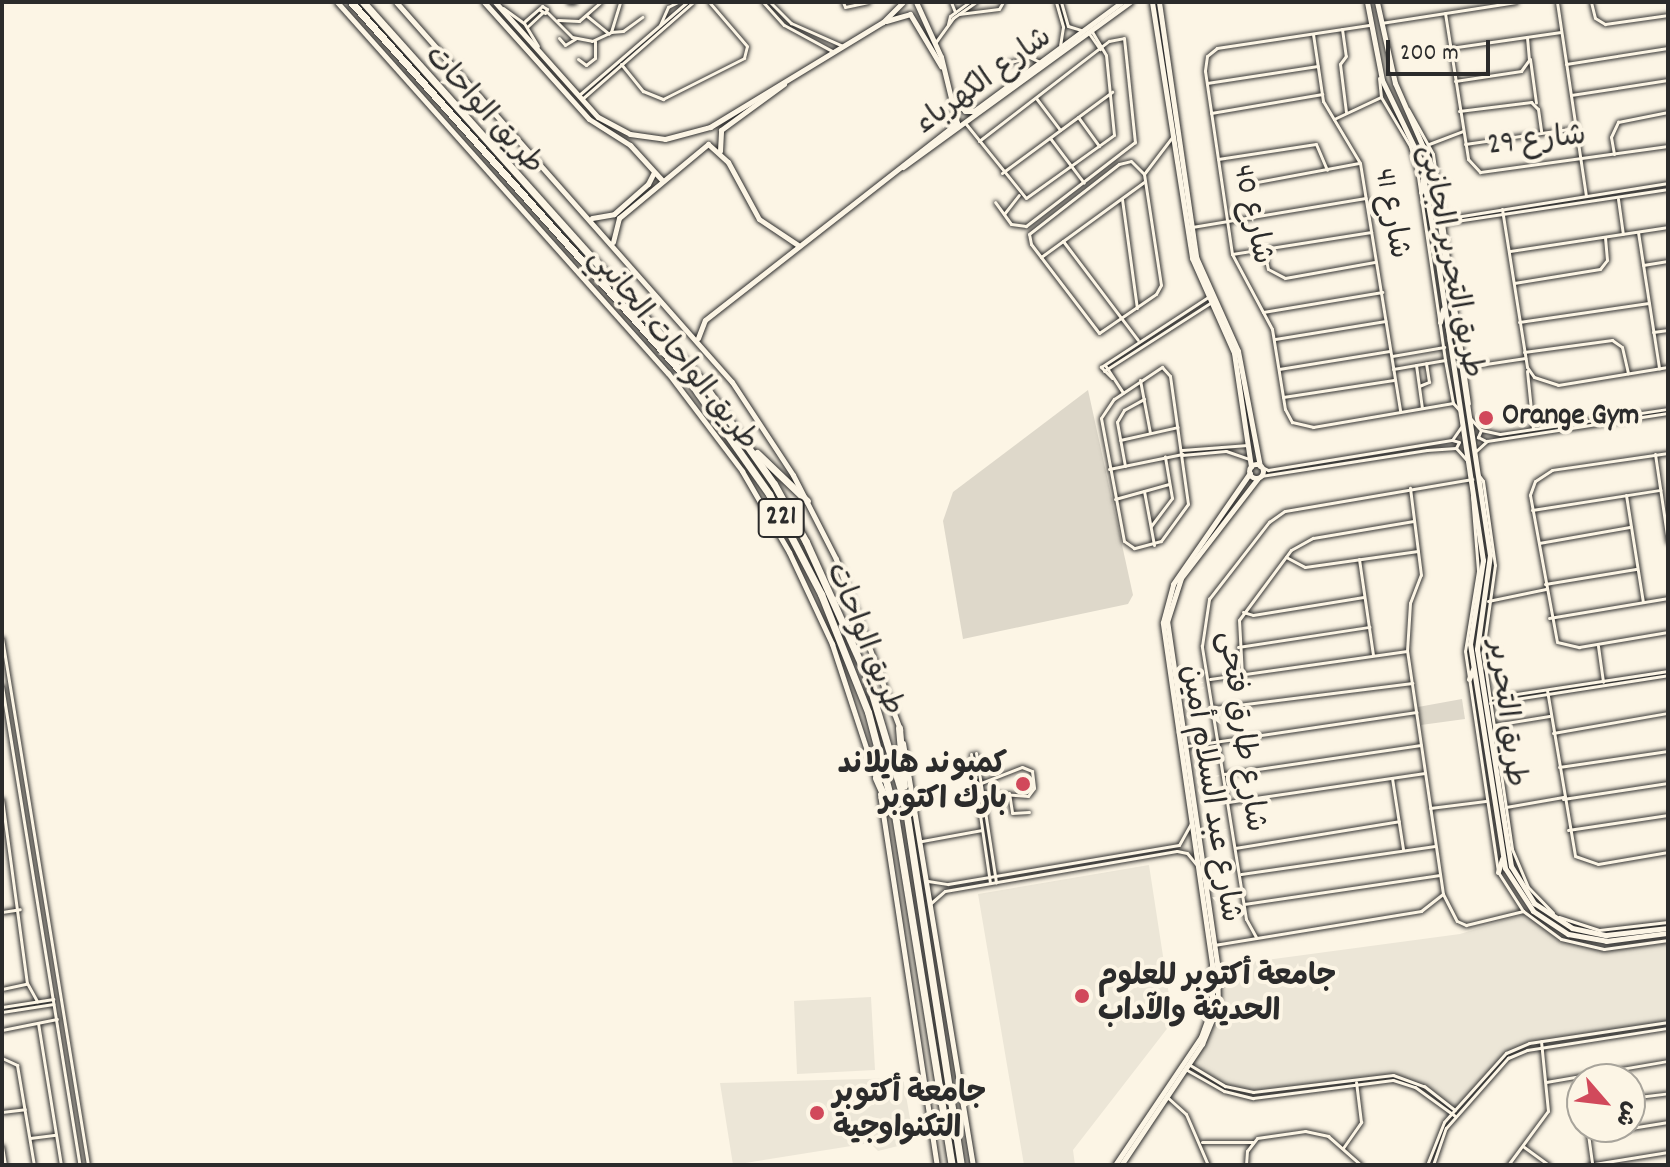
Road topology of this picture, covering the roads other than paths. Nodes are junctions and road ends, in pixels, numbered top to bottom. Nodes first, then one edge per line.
1 (337, 2) edge
2 (351, 2) edge
3 (363, 2) edge
4 (396, 2) edge
5 (484, 2) edge
6 (568, 2) edge
7 (575, 2) edge
8 (601, 2) edge
9 (620, 2) edge
10 (678, 2) edge
11 (687, 2) edge
12 (693, 2) edge
13 (709, 2) edge
14 (763, 2) edge
15 (770, 2) edge
16 (843, 2) edge
17 (868, 2) edge
18 (903, 2) edge
19 (916, 2) edge
20 (951, 2) edge
21 (969, 2) edge
22 (976, 2) edge
23 (1003, 2) edge
24 (1059, 2) edge
25 (1122, 2) edge
26 (1130, 2) edge
27 (1152, 2) edge
28 (1159, 2) edge
29 (1367, 2) edge
30 (1377, 2) edge
31 (1516, 2) edge
32 (1557, 2) edge
33 (1591, 2) edge
34 (497, 4) edge
35 (667, 4) edge
36 (542, 9) edge
37 (957, 13) junction
38 (1445, 13) junction
39 (1668, 15) edge
40 (587, 16) junction
41 (642, 17) dead end
42 (558, 20) junction
43 (521, 21) junction
44 (573, 22) junction
45 (883, 22) junction
46 (1381, 23) junction
47 (660, 25) junction
48 (1369, 25) junction
49 (1065, 26) junction
50 (1159, 28) junction
51 (527, 29) junction
52 (1342, 29) junction
53 (1088, 30) junction
54 (1561, 32) junction
55 (566, 33) junction
56 (610, 33) junction
57 (1313, 33) junction
58 (1527, 37) junction
59 (559, 38) dead end
60 (575, 39) junction
61 (595, 41) junction
62 (935, 43) junction
63 (1100, 45) junction
64 (843, 46) junction
65 (1668, 48) edge
66 (1450, 49) junction
67 (1060, 51) junction
68 (1386, 51) junction
69 (835, 52) junction
70 (1162, 52) junction
71 (1375, 52) junction
72 (541, 53) junction
73 (1529, 56) junction
74 (578, 59) dead end
75 (1040, 62) junction
76 (621, 64) junction
77 (1004, 64) dead end
78 (1566, 64) junction
79 (1318, 66) junction
80 (941, 67) junction
81 (1391, 68) junction
82 (610, 72) junction
83 (1381, 75) junction
84 (1668, 80) edge
85 (1455, 81) junction
86 (1207, 83) junction
87 (784, 84) junction
88 (1112, 92) junction
89 (1322, 94) junction
90 (1571, 95) junction
91 (581, 97) junction
92 (1381, 97) junction
93 (1036, 98) junction
94 (953, 99) junction
95 (1404, 106) junction
96 (1537, 106) junction
97 (1459, 111) junction
98 (1346, 112) junction
99 (1668, 112) edge
100 (1211, 113) junction
101 (1078, 116) junction
102 (1334, 119) junction
103 (966, 124) junction
104 (1576, 128) junction
105 (1060, 130) junction
106 (1401, 130) junction
107 (1463, 131) junction
108 (1541, 132) junction
109 (618, 133) junction
110 (1411, 134) junction
111 (1173, 136) junction
112 (684, 137) junction
113 (1049, 137) junction
114 (649, 138) junction
115 (979, 141) junction
116 (1429, 144) junction
117 (1465, 144) junction
118 (1099, 146) junction
119 (1668, 146) edge
120 (692, 148) junction
121 (721, 152) junction
122 (639, 154) junction
123 (1614, 154) junction
124 (1429, 157) junction
125 (1218, 159) junction
126 (1420, 159) junction
127 (1580, 160) junction
128 (1360, 163) junction
129 (903, 167) junction
130 (1072, 167) junction
131 (1327, 170) junction
132 (654, 171) junction
133 (1181, 171) junction
134 (1432, 172) junction
135 (1002, 173) junction
136 (1144, 174) junction
137 (1424, 176) junction
138 (662, 180) junction
139 (1145, 182) junction
140 (1084, 183) junction
141 (1241, 185) dead end
142 (1668, 186) edge
143 (1183, 187) junction
144 (1421, 192) junction
145 (1019, 195) junction
146 (1367, 197) junction
147 (1438, 197) junction
148 (1617, 197) junction
149 (1122, 199) junction
150 (1586, 199) junction
151 (995, 202) dead end
152 (1502, 212) junction
153 (1004, 214) junction
154 (589, 217) junction
155 (1227, 221) junction
156 (1443, 221) junction
157 (1192, 227) junction
158 (1668, 227) edge
159 (1372, 231) junction
160 (1638, 232) junction
161 (1623, 234) junction
162 (1605, 237) junction
163 (1063, 241) junction
164 (613, 243) junction
165 (1447, 243) junction
166 (1429, 244) junction
167 (799, 245) junction
168 (1264, 249) junction
169 (1436, 250) junction
170 (1444, 251) junction
171 (1508, 251) junction
172 (1232, 254) junction
173 (1041, 257) junction
174 (1668, 261) edge
175 (1377, 262) junction
176 (1643, 265) junction
177 (1514, 283) junction
178 (1382, 292) junction
179 (1209, 300) junction
180 (1649, 303) junction
181 (1445, 304) junction
182 (1137, 308) junction
183 (1263, 312) junction
184 (1453, 314) junction
185 (1123, 319) junction
186 (1458, 320) junction
187 (1386, 321) junction
188 (1440, 322) junction
189 (1519, 322) junction
190 (1668, 330) edge
191 (1653, 332) junction
192 (698, 339) junction
193 (1275, 339) junction
194 (1138, 340) junction
195 (1444, 347) junction
196 (1391, 354) junction
197 (1460, 355) junction
198 (1525, 355) junction
199 (1453, 358) junction
200 (1445, 360) junction
201 (1426, 363) junction
202 (1416, 365) junction
203 (1527, 367) junction
204 (1668, 367) edge
205 (1105, 368) junction
206 (1659, 368) junction
207 (1279, 369) junction
208 (1393, 369) junction
209 (1461, 369) junction
210 (1628, 373) junction
211 (1140, 380) junction
212 (1395, 380) junction
213 (1242, 381) junction
214 (1419, 386) junction
215 (1243, 390) junction
216 (1123, 393) junction
217 (1283, 397) junction
218 (1144, 399) junction
219 (1453, 403) junction
220 (1422, 408) junction
221 (1400, 411) junction
222 (1668, 411) edge
223 (1461, 412) junction
224 (1469, 414) junction
225 (1463, 424) junction
226 (1178, 427) junction
227 (1533, 429) junction
228 (1481, 430) junction
229 (1150, 433) junction
230 (1120, 440) junction
231 (1452, 440) junction
232 (1487, 441) junction
233 (1248, 445) junction
234 (750, 448) junction
235 (1456, 448) junction
236 (1220, 450) junction
237 (1182, 453) junction
238 (1668, 453) edge
239 (1655, 454) junction
240 (1475, 455) junction
241 (1165, 457) junction
242 (1469, 463) junction
243 (1125, 466) junction
244 (1261, 466) junction
245 (1250, 467) junction
246 (1109, 469) junction
247 (1477, 473) junction
248 (1260, 477) junction
249 (1472, 479) junction
250 (1170, 484) junction
251 (1410, 488) junction
252 (1660, 490) junction
253 (1144, 491) junction
254 (1474, 493) junction
255 (1626, 495) junction
256 (1115, 499) junction
257 (807, 501) junction
258 (1532, 510) junction
259 (1480, 512) junction
260 (1666, 517) edge
261 (1414, 521) junction
262 (1482, 524) junction
263 (1151, 526) junction
264 (1631, 527) junction
265 (1210, 534) junction
266 (1668, 542) edge
267 (1539, 543) junction
268 (1154, 545) junction
269 (1418, 551) junction
270 (1285, 557) junction
271 (1359, 559) junction
272 (1637, 569) junction
273 (1546, 587) junction
274 (1364, 597) junction
275 (1668, 598) edge
276 (1488, 601) junction
277 (1643, 602) junction
278 (1243, 612) junction
279 (1549, 618) junction
280 (1483, 622) junction
281 (1369, 627) junction
282 (1477, 630) junction
283 (1668, 632) edge
284 (2, 638) edge
285 (1598, 644) junction
286 (1238, 647) junction
287 (1407, 651) junction
288 (1373, 656) junction
289 (1473, 668) junction
290 (1668, 673) edge
291 (1242, 675) junction
292 (1210, 679) junction
293 (1469, 679) junction
294 (1484, 679) junction
295 (1412, 683) junction
296 (1603, 684) junction
297 (2, 686) edge
298 (1547, 692) junction
299 (1489, 700) junction
300 (1214, 708) junction
301 (1416, 712) junction
302 (1668, 713) edge
303 (1551, 716) junction
304 (1494, 725) junction
305 (899, 728) junction
306 (1478, 732) junction
307 (17, 733) junction
308 (1553, 733) junction
309 (10, 734) junction
310 (1489, 734) junction
311 (1219, 741) junction
312 (19, 745) junction
313 (1421, 745) junction
314 (12, 746) junction
315 (1181, 747) junction
316 (1668, 751) edge
317 (974, 754) dead end
318 (1559, 767) junction
319 (1425, 773) junction
320 (1224, 774) junction
321 (876, 778) junction
322 (1392, 778) junction
323 (991, 782) junction
324 (1668, 783) edge
325 (978, 785) junction
326 (992, 791) junction
327 (979, 792) junction
328 (1009, 793) junction
329 (1563, 798) junction
330 (2, 800) edge
331 (1487, 801) junction
332 (1228, 802) junction
333 (905, 804) junction
334 (1506, 807) junction
335 (1430, 808) junction
336 (1029, 812) dead end
337 (895, 815) junction
338 (1668, 815) edge
339 (1399, 821) junction
340 (1191, 823) junction
341 (1500, 823) junction
342 (982, 830) junction
343 (1568, 830) junction
344 (1501, 834) junction
345 (922, 841) junction
346 (1182, 843) junction
347 (1435, 846) junction
348 (1235, 848) junction
349 (1507, 848) junction
350 (1403, 849) junction
351 (1183, 851) junction
352 (1668, 852) edge
353 (1513, 855) junction
354 (1502, 858) junction
355 (1197, 866) junction
356 (1498, 872) junction
357 (1239, 875) junction
358 (1440, 875) junction
359 (996, 876) junction
360 (989, 877) junction
361 (928, 881) junction
362 (996, 882) junction
363 (990, 883) junction
364 (1443, 894) junction
365 (931, 903) junction
366 (1244, 904) junction
367 (20, 909) junction
368 (1523, 911) junction
369 (2, 912) edge
370 (49, 924) junction
371 (41, 926) junction
372 (1668, 928) edge
373 (1629, 931) junction
374 (1659, 932) junction
375 (1256, 937) junction
376 (1636, 939) junction
377 (1668, 940) edge
378 (52, 944) junction
379 (44, 945) junction
380 (1214, 945) junction
381 (1630, 946) junction
382 (923, 980) junction
383 (933, 980) junction
384 (27, 983) junction
385 (2, 989) edge
386 (935, 995) junction
387 (925, 997) junction
388 (37, 1001) junction
389 (54, 1001) junction
390 (2, 1010) edge
391 (57, 1019) junction
392 (1668, 1022) edge
393 (38, 1023) junction
394 (1668, 1028) edge
395 (2, 1030) edge
396 (1541, 1041) junction
397 (1542, 1047) junction
398 (2, 1058) edge
399 (1668, 1061) edge
400 (1184, 1064) junction
401 (1646, 1065) edge
402 (1566, 1078) edge
403 (1356, 1080) junction
404 (75, 1081) junction
405 (1546, 1082) junction
406 (67, 1083) junction
407 (1668, 1093) edge
408 (77, 1094) junction
409 (69, 1095) junction
410 (1165, 1096) junction
411 (1646, 1096) edge
412 (25, 1109) junction
413 (2, 1112) edge
414 (1454, 1113) junction
415 (1668, 1122) edge
416 (1646, 1126) edge
417 (56, 1135) junction
418 (30, 1138) junction
419 (1202, 1142) junction
420 (1253, 1142) junction
421 (1589, 1143) edge
422 (2, 1146) edge
423 (1524, 1147) junction
424 (1343, 1148) junction
425 (1668, 1152) edge
426 (5, 1165) edge
427 (34, 1165) edge
428 (61, 1165) edge
429 (80, 1165) edge
430 (88, 1165) edge
431 (937, 1165) edge
432 (952, 1165) edge
433 (961, 1165) edge
434 (973, 1165) edge
435 (1118, 1165) edge
436 (1208, 1165) edge
437 (1246, 1165) edge
438 (1361, 1165) edge
439 (1430, 1165) edge
440 (1508, 1165) edge
441 (1549, 1165) edge
442 (1590, 1165) edge

1 - 321 street, طريق الواحات الجانبي
2 - 337 highway, طريق الواحات / 221
3 - 234 highway, طريق الواحات / 221
4 - 154 street, طريق الواحات الجانبي
5 - 109 street
6 - 7 street
8 - 40 street
9 - 56 street
10 - 35 street
11 - 47 street
12 - 76 street
13 - 76 street
14 - 69 street
15 - 64 street
16 - 17 street
18 - 45 street
19 - 62 street
20 - 37 street
21 - 37 street
22 - 37 street
23 - 37 street
24 - 49 street
25 - 53 street, شارع الكهرباء
26 - 53 street, شارع الكهرباء
27 - 50 street
28 - 50 street
29 - 48 street, طريق التحرير
30 - 46 street, طريق التحرير
31 - 38 street
32 - 54 street
33 - 39 street
34 - 43 street
34 - 72 street
35 - 47 street
36 - 42 street
36 - 43 street
36 - 51 street
37 - 62 street
38 - 46 street
38 - 66 street, شارع 29
40 - 44 street
40 - 56 street
41 - 56 street
42 - 44 street
42 - 55 street
43 - 51 street
44 - 55 street
45 - 64 street
45 - 80 street
46 - 68 street, طريق التحرير
47 - 82 street
48 - 52 street, شارع 40
48 - 71 street, طريق التحرير
49 - 53 street
49 - 67 street
50 - 70 street
51 - 72 street
52 - 57 street, شارع 40
52 - 98 street
53 - 63 street
53 - 67 street, شارع الكهرباء
54 - 58 street
54 - 78 street
55 - 60 street
56 - 61 street
57 - 79 street, شارع 41
57 - 86 street, شارع 40
58 - 66 street
58 - 73 street
59 - 60 street
60 - 61 street
61 - 74 street
62 - 80 street
63 - 88 street
63 - 93 street
63 - 140 street
64 - 69 street
65 - 78 street
66 - 85 street, شارع 29
67 - 75 street, شارع الكهرباء
67 - 103 street, شارع الكهرباء
68 - 71 street
68 - 81 street, طريق التحرير
69 - 87 street
70 - 111 street
70 - 133 street
71 - 83 street, طريق التحرير
72 - 91 street
73 - 85 street
73 - 96 street
75 - 77 street
75 - 94 street, شارع الكهرباء
76 - 82 street
78 - 90 street
79 - 86 street
79 - 89 street, شارع 41
80 - 94 street
81 - 83 street
81 - 95 street, طريق التحرير
82 - 91 street
83 - 92 street
83 - 110 street, طريق التحرير
84 - 90 street
85 - 97 street, شارع 29
86 - 100 street, شارع 40
87 - 112 street
87 - 121 street
88 - 101 street
88 - 118 street
89 - 100 street
89 - 102 street, شارع 41
90 - 104 street
91 - 109 street
92 - 98 street
92 - 106 street, طريق التحرير الجانبى
93 - 105 street
93 - 115 street
94 - 129 street, شارع الكهرباء
95 - 116 street, طريق التحرير الجانبى
95 - 124 street, طريق التحرير
96 - 97 street
96 - 108 street
97 - 107 street, شارع 29
98 - 102 street
99 - 123 street
100 - 125 street, شارع 40
101 - 105 street
101 - 118 street
102 - 128 street, شارع 41
103 - 115 street
103 - 129 street, شارع الكهرباء
104 - 108 street
104 - 127 street
105 - 113 street
106 - 110 street
106 - 144 street, طريق التحرير الجانبى
107 - 116 street
107 - 117 street, شارع 29
108 - 117 street
109 - 114 street
109 - 122 street
110 - 126 street, طريق التحرير
111 - 133 street
111 - 136 street
112 - 114 street
112 - 120 street
113 - 130 street
113 - 135 street
114 - 122 street
115 - 135 street
116 - 147 street, طريق التحرير الجانبى
117 - 127 street, شارع 29
118 - 130 street
119 - 123 street, شارع 29
120 - 121 street
120 - 138 street
121 - 167 street
122 - 132 street
123 - 127 street, شارع 29
124 - 126 street
124 - 134 street, طريق التحرير
125 - 131 street
125 - 155 street, شارع 40
126 - 137 street, طريق التحرير
127 - 150 street
128 - 131 street
128 - 146 street, شارع 41
129 - 167 street, شارع الكهرباء
130 - 140 street
130 - 145 street
131 - 141 street
132 - 138 street
132 - 154 street
133 - 143 street
134 - 137 street
134 - 147 street, طريق التحرير
135 - 145 street
136 - 139 street
136 - 173 street
137 - 144 street
137 - 169 street, طريق التحرير
138 - 164 street
139 - 149 street
139 - 182 street
140 - 153 street
142 - 148 street
142 - 150 street
143 - 157 street
143 - 179 street
144 - 166 street, طريق التحرير الجانبى
145 - 153 street
146 - 155 street
146 - 159 street, شارع 41
147 - 156 street, طريق التحرير الجانبى
147 - 170 street, طريق التحرير
148 - 150 street
148 - 161 street
149 - 163 street
149 - 182 street
150 - 152 street
151 - 153 street
152 - 156 street
152 - 171 street
154 - 164 street, طريق الواحات الجانبي
155 - 157 street
155 - 172 street, شارع 40
156 - 165 street, طريق التحرير الجانبى
157 - 213 street
158 - 160 street
159 - 168 street
159 - 175 street, شارع 41
160 - 161 street
160 - 176 street
161 - 162 street
162 - 171 street
162 - 177 street
163 - 173 street
163 - 185 street
164 - 192 street, طريق الواحات الجانبي
165 - 170 street
165 - 186 street, طريق التحرير الجانبى
166 - 169 street
166 - 188 street, طريق التحرير الجانبى
167 - 192 street, شارع الكهرباء
168 - 172 street
168 - 175 street
169 - 181 street, طريق التحرير
170 - 184 street, طريق التحرير
171 - 177 street
172 - 183 street, شارع 40
173 - 185 street
174 - 176 street
175 - 178 street, شارع 41
176 - 180 street
177 - 189 street
178 - 183 street
178 - 187 street, شارع 41
179 - 194 street
179 - 205 street
179 - 213 street
180 - 189 street
180 - 191 street
181 - 188 street
181 - 199 street, طريق التحرير
182 - 185 street
183 - 193 street, شارع 40
184 - 186 street
184 - 197 street, طريق التحرير
185 - 194 street
186 - 209 street, طريق التحرير الجانبى
187 - 193 street
187 - 196 street, شارع 41
188 - 195 street, طريق التحرير الجانبى
189 - 198 street
190 - 191 street
191 - 206 street
192 - 257 street, طريق الواحات الجانبي
193 - 207 street, شارع 40
194 - 205 street
195 - 196 street
195 - 200 street, طريق التحرير الجانبى
196 - 207 street
196 - 208 street, شارع 41
197 - 199 street
197 - 209 street, طريق التحرير
198 - 203 street
198 - 209 street
198 - 210 street
199 - 209 street, طريق التحرير
200 - 201 street
200 - 219 street, طريق التحرير الجانبى
201 - 202 street
201 - 214 street
202 - 208 street
202 - 214 street
203 - 210 street
203 - 227 street
204 - 206 street
205 - 216 street
206 - 210 street
207 - 217 street, شارع 40
208 - 212 street, شارع 41
209 - 223 street, طريق التحرير
209 - 224 street, طريق التحرير
211 - 216 street
211 - 218 street
211 - 226 street
212 - 217 street
212 - 221 street, شارع 41
213 - 215 street
214 - 220 street
215 - 233 street
215 - 244 street
216 - 246 street
217 - 221 street, شارع 40
218 - 229 street
218 - 230 street
219 - 220 street, شارع 40
219 - 223 street, طريق التحرير الجانبى
220 - 221 street, شارع 40
222 - 227 street
222 - 232 street
223 - 225 street, طريق التحرير
224 - 228 street
224 - 240 street, طريق التحرير
225 - 231 street
225 - 242 street, طريق التحرير
226 - 229 street
226 - 237 street
227 - 228 street
228 - 232 street
229 - 230 street
230 - 243 street
231 - 235 street
231 - 244 street
232 - 240 street
233 - 236 street
233 - 245 street
234 - 257 highway
234 - 333 highway, طريق الواحات / 221
235 - 242 street
235 - 248 street
236 - 237 street
236 - 245 street
237 - 241 street
237 - 268 street
238 - 239 street
239 - 252 street
239 - 258 street
240 - 247 street, طريق التحرير
241 - 243 street
241 - 250 street
242 - 249 street, طريق التحرير
243 - 246 street
244 - 245 street
244 - 248 street
245 - 248 street
245 - 265 street, شارع عبد السلام أمين
246 - 256 street
247 - 259 street, طريق التحرير
247 - 276 street
248 - 265 street, شارع عبد السلام أمين
249 - 251 street, شارع طارق فتحى
249 - 254 street, طريق التحرير
250 - 253 street
250 - 263 street
251 - 261 street
251 - 292 street, شارع طارق فتحى
252 - 255 street
252 - 260 street
253 - 256 street
253 - 263 street
254 - 259 street, طريق التحرير
254 - 293 street
255 - 258 street
255 - 264 street
256 - 268 street
257 - 305 street, طريق الواحات الجانبي
258 - 267 street
259 - 262 street, طريق التحرير
260 - 266 street
261 - 269 street
261 - 270 street
262 - 282 street, طريق التحرير
262 - 289 street, طريق التحرير
263 - 268 street
264 - 267 street
264 - 272 street
265 - 315 street, شارع عبد السلام أمين
267 - 273 street
269 - 271 street
269 - 287 street
270 - 271 street
270 - 278 street
271 - 274 street
272 - 273 street
272 - 277 street
273 - 276 street
273 - 279 street
274 - 278 street
274 - 281 street
275 - 277 street
276 - 280 street
277 - 279 street
278 - 286 street
279 - 285 street
280 - 282 street
280 - 294 street
281 - 286 street
281 - 288 street
282 - 294 street, طريق التحرير
283 - 285 street
284 - 307 street
285 - 296 street
286 - 291 street
287 - 288 street
287 - 295 street
288 - 291 street
289 - 293 street
289 - 306 street, طريق التحرير
290 - 296 street
291 - 292 street
292 - 300 street, شارع طارق فتحى
293 - 306 street
294 - 299 street
294 - 310 street, طريق التحرير
295 - 300 street
295 - 301 street
296 - 298 street
297 - 309 street
298 - 299 street
298 - 303 street
299 - 304 street
300 - 311 street, شارع طارق فتحى
301 - 311 street
301 - 313 street
302 - 308 street
303 - 304 street
303 - 308 street
304 - 310 street
304 - 334 street
305 - 333 highway
305 - 345 street, طريق الواحات الجانبي
306 - 331 street
306 - 341 street, طريق التحرير
307 - 309 street
307 - 312 street
308 - 318 street
309 - 314 street
310 - 341 street, طريق التحرير
311 - 315 street
311 - 320 street, شارع طارق فتحى
312 - 314 street
312 - 370 street
313 - 319 street
313 - 320 street
314 - 371 street
315 - 340 street, شارع عبد السلام أمين
315 - 380 street, شارع عبد السلام أمين
316 - 318 street
317 - 325 street
318 - 329 street
319 - 322 street
319 - 335 street
320 - 332 street, شارع طارق فتحى
321 - 337 highway
321 - 431 street, طريق الواحات الجانبي
322 - 332 street
322 - 339 street
323 - 325 street
323 - 326 street
323 - 328 street
324 - 329 street
325 - 327 street
326 - 327 street
326 - 328 street
327 - 342 street
327 - 359 street
328 - 336 street
329 - 334 street
329 - 343 street
330 - 367 street
331 - 335 street
331 - 356 street
332 - 348 street, شارع طارق فتحى
333 - 383 highway, طريق الواحات / 221
334 - 353 street
335 - 347 street
337 - 382 highway, طريق الواحات / 221
338 - 343 street
339 - 348 street
339 - 350 street
340 - 346 street
340 - 355 street, شارع عبد السلام أمين
341 - 344 street, طريق التحرير
342 - 345 street
342 - 360 street
343 - 352 street
344 - 349 street, طريق التحرير
344 - 354 street, طريق التحرير
345 - 361 street, طريق الواحات الجانبي
346 - 351 street
346 - 359 street
347 - 350 street
347 - 358 street
348 - 357 street, شارع طارق فتحى
349 - 353 street
349 - 373 street, طريق التحرير
350 - 357 street
351 - 355 street
351 - 362 street
353 - 373 street
354 - 356 street
354 - 376 street, طريق التحرير
355 - 400 street, شارع عبد السلام أمين
356 - 368 street
357 - 366 street, شارع طارق فتحى
358 - 364 street
358 - 366 street
359 - 360 street
359 - 362 street
360 - 361 street
360 - 363 street
361 - 365 street, طريق الواحات الجانبي
362 - 363 street
363 - 365 street
364 - 368 street
364 - 375 street
365 - 434 street, طريق الواحات الجانبي
366 - 375 street, شارع طارق فتحى
367 - 369 street
367 - 384 street
368 - 381 street
370 - 371 street
370 - 378 street
371 - 379 street
372 - 373 street
372 - 374 street, طريق التحرير
373 - 374 street, طريق التحرير
374 - 376 street, طريق التحرير
375 - 380 street
376 - 381 street
377 - 381 street
378 - 379 street
378 - 404 street
379 - 389 street
380 - 400 street, شارع عبد السلام أمين
382 - 383 highway
382 - 387 highway, طريق الواحات / 221
383 - 386 highway, طريق الواحات / 221
384 - 385 street
384 - 388 street
386 - 387 highway
386 - 433 highway, طريق الواحات / 221
387 - 432 highway, طريق الواحات / 221
388 - 389 street
388 - 390 street
389 - 390 street
389 - 391 street
391 - 393 street
391 - 406 street
392 - 396 street
393 - 395 street
393 - 417 street
394 - 397 street
396 - 397 street
396 - 414 street
397 - 405 street
397 - 414 street
398 - 412 street
399 - 401 street
400 - 403 street
400 - 410 street, شارع عبد السلام أمين
400 - 435 street, شارع عبد السلام أمين
402 - 405 street
403 - 414 street
403 - 424 street
404 - 406 street
404 - 408 street
405 - 423 street
406 - 409 street
407 - 411 street
408 - 409 street
408 - 430 street
409 - 429 street
410 - 419 street
410 - 435 street, شارع عبد السلام أمين
412 - 413 street
412 - 418 street
414 - 439 street
415 - 416 street
417 - 418 street
417 - 428 street
418 - 427 street
419 - 420 street
419 - 436 street
420 - 424 street
420 - 437 street
421 - 442 street
422 - 426 street
423 - 440 street
423 - 441 street
424 - 438 street
425 - 442 street

